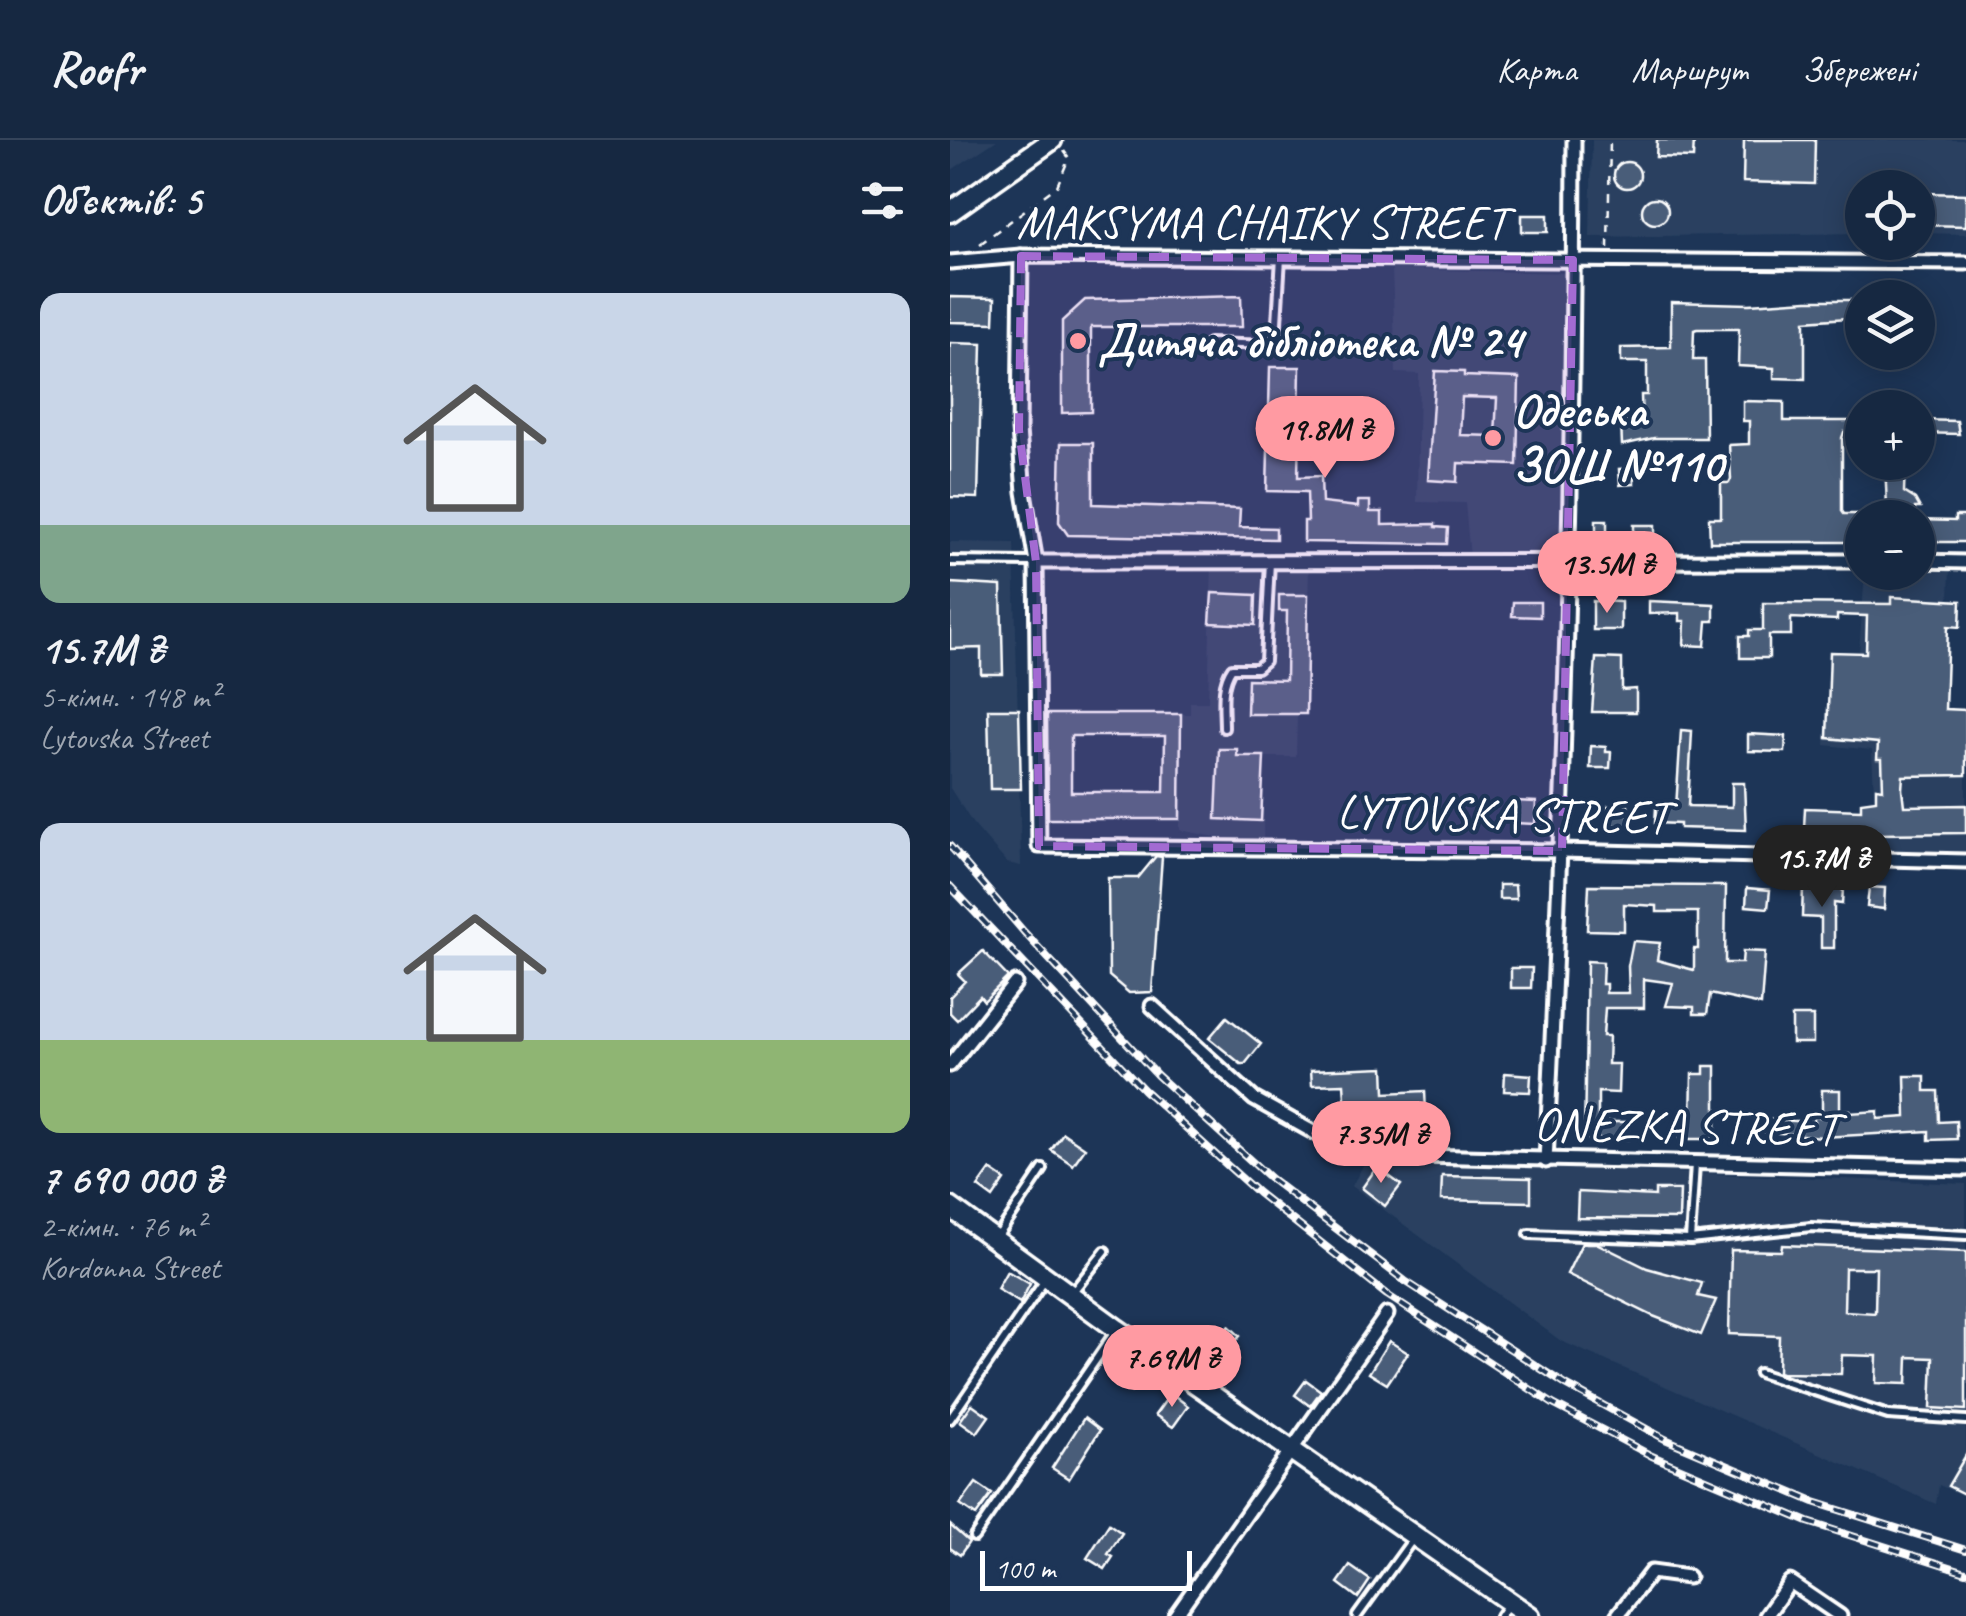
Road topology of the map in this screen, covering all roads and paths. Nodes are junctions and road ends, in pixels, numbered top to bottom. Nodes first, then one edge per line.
1 (1574, 140) edge
2 (1610, 140) edge
3 (1058, 146) edge
4 (950, 212) edge
5 (1021, 256) junction
6 (1281, 256) junction
7 (977, 260) junction
8 (1574, 260) junction
9 (1608, 261) junction
10 (950, 262) edge
11 (1966, 263) edge
12 (1208, 342) dead end
13 (1570, 560) junction
14 (1845, 560) edge
15 (950, 561) edge
16 (1270, 561) junction
17 (1935, 561) edge
18 (1036, 562) junction
19 (1966, 562) edge
20 (1224, 728) dead end
21 (1562, 852) junction
22 (1966, 861) edge
23 (1015, 983) dead end
24 (1152, 1006) dead end
25 (950, 1065) edge
26 (1546, 1161) junction
27 (1694, 1164) junction
28 (1043, 1169) dead end
29 (1966, 1170) edge
30 (950, 1208) edge
31 (1529, 1234) dead end
32 (1966, 1234) edge
33 (995, 1240) junction
34 (1690, 1240) junction
35 (1105, 1250) dead end
36 (1047, 1276) junction
37 (1072, 1294) junction
38 (1387, 1314) dead end
39 (1117, 1330) junction
40 (1759, 1373) dead end
41 (950, 1419) edge
42 (1966, 1420) edge
43 (1291, 1450) junction
44 (1416, 1535) junction
45 (974, 1537) dead end
46 (1688, 1577) dead end
47 (1505, 1609) edge
48 (1175, 1616) edge
49 (1357, 1616) edge
50 (1530, 1616) edge
51 (1617, 1616) edge
52 (1766, 1616) edge
53 (1840, 1616) edge

1 - 8 street
2 - 9 path
3 - 4 main road
3 - 7 path
5 - 6 street, MAKSYMA CHAIKY STREET
5 - 7 street, MAKSYMA CHAIKY STREET
5 - 18 street
6 - 8 street, MAKSYMA CHAIKY STREET
6 - 12 lane
7 - 10 street, MAKSYMA CHAIKY STREET
8 - 9 street, MAKSYMA CHAIKY STREET
8 - 13 street
9 - 11 street, MAKSYMA CHAIKY STREET
13 - 14 street
13 - 16 street
13 - 21 street
15 - 18 lane
16 - 18 street
16 - 20 lane
17 - 19 street
18 - 21 street, LYTOVSKA STREET
21 - 22 street, LYTOVSKA STREET
21 - 26 street
23 - 25 street
24 - 26 street, ONEZKA STREET
26 - 27 street, ONEZKA STREET
27 - 29 street, ONEZKA STREET
27 - 34 lane
28 - 33 lane
30 - 33 main road
31 - 34 lane
32 - 34 lane
33 - 36 main road
35 - 37 lane
36 - 37 main road
36 - 41 lane
37 - 39 main road
38 - 43 street
39 - 43 main road
39 - 45 lane
40 - 42 lane
43 - 44 main road
43 - 48 street
44 - 47 main road
44 - 49 lane
46 - 51 street
47 - 50 main road
52 - 53 street

